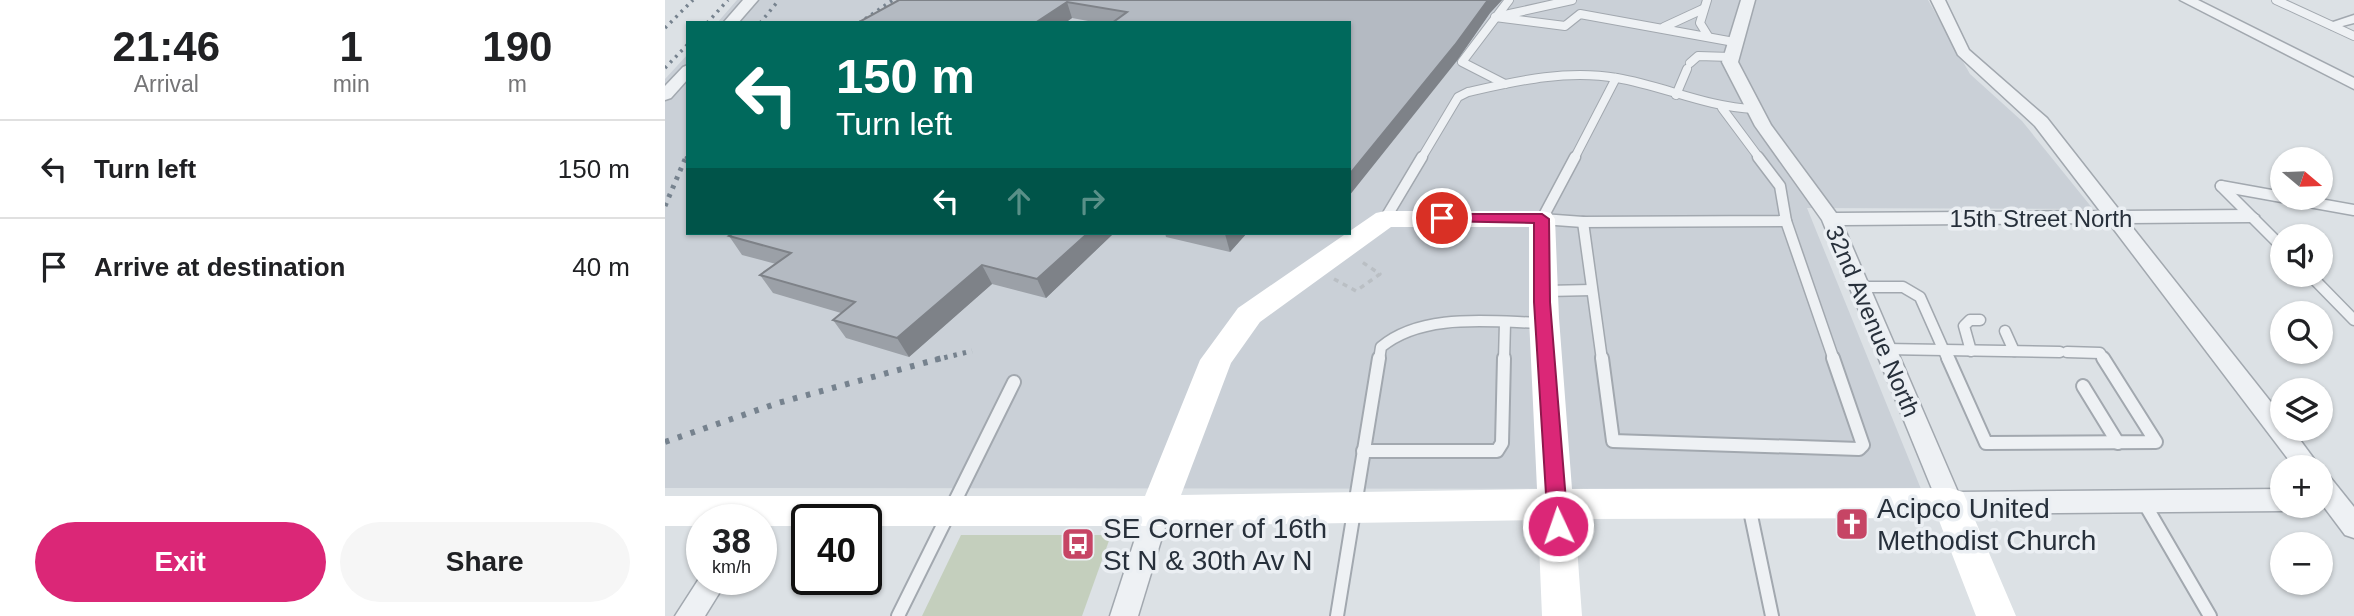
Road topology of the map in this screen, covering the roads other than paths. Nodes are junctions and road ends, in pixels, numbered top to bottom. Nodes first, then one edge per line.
1 (751, 0) edge
2 (1509, 0) edge
3 (1572, 0) edge
4 (1707, 0) edge
5 (1748, 0) edge
6 (1938, 0) edge
7 (2187, 0) edge
8 (2276, 0) edge
9 (1541, 8) junction
10 (1703, 9) junction
11 (1580, 14) junction
12 (1495, 17) junction
13 (2354, 19) edge
14 (732, 21) edge
15 (2331, 25) junction
16 (1661, 28) junction
17 (1708, 36) junction
18 (2354, 36) edge
19 (1732, 49) junction
20 (686, 72) edge
21 (1616, 78) junction
22 (1505, 84) junction
23 (2354, 84) edge
24 (665, 95) edge
25 (1676, 96) junction
26 (1722, 108) junction
27 (1754, 109) junction
28 (2270, 195) edge
29 (2333, 206) edge
30 (2354, 210) edge
31 (2250, 216) junction
32 (2115, 218) junction
33 (1385, 219) junction
34 (1542, 219) junction
35 (1831, 219) junction
36 (1786, 221) junction
37 (1583, 222) junction
38 (2270, 235) edge
39 (1859, 287) junction
40 (2322, 287) edge
41 (1592, 290) junction
42 (1543, 307) junction
43 (1980, 320) dead end
44 (2354, 320) edge
45 (1505, 323) junction
46 (2005, 331) dead end
47 (1885, 349) junction
48 (1945, 350) junction
49 (1971, 351) junction
50 (2014, 351) junction
51 (1014, 382) dead end
52 (2083, 386) dead end
53 (2118, 443) junction
54 (1363, 451) junction
55 (2299, 455) edge
56 (2333, 497) edge
57 (2270, 500) edge
58 (2143, 501) junction
59 (1557, 503) junction
60 (1749, 503) junction
61 (1950, 503) junction
62 (1353, 507) junction
63 (947, 510) junction
64 (665, 511) edge
65 (1157, 511) junction
66 (686, 512) edge
67 (777, 514) edge
68 (2354, 527) edge
69 (703, 595) edge
70 (689, 616) edge
71 (898, 616) edge
72 (1124, 616) edge
73 (1336, 616) edge
74 (1562, 616) edge
75 (1772, 616) edge
76 (1996, 616) edge
77 (2210, 616) edge

1 - 14 street
2 - 12 lane
3 - 9 lane
4 - 10 lane
5 - 19 street
6 - 32 street
7 - 23 street
8 - 15 lane
9 - 11 lane
9 - 12 lane
10 - 16 lane
10 - 17 lane
11 - 12 lane
11 - 16 lane
12 - 22 lane
13 - 15 street
15 - 18 lane
16 - 17 lane
17 - 19 lane
19 - 25 lane
19 - 27 street, 32nd Avenue North
20 - 24 street
21 - 22 lane
21 - 25 lane
21 - 34 lane
22 - 33 lane
25 - 26 lane
26 - 27 lane
26 - 36 lane
27 - 35 street, 32nd Avenue North
28 - 31 lane
29 - 30 lane
31 - 32 street, 15th Street North
31 - 38 lane
32 - 35 street, 15th Street North
32 - 55 street
33 - 34 street
33 - 65 street
34 - 37 lane
34 - 42 street
35 - 39 street, 32nd Avenue North
36 - 37 lane
36 - 41 lane
37 - 41 lane
39 - 47 street, 32nd Avenue North
39 - 48 lane
40 - 44 lane
41 - 42 lane
42 - 45 lane
42 - 59 street
43 - 49 lane
45 - 54 lane
45 - 54 lane
46 - 50 lane
47 - 48 lane
47 - 61 street, 32nd Avenue North
48 - 49 lane
48 - 53 lane
49 - 50 lane
50 - 53 lane
51 - 63 lane
52 - 53 lane
54 - 62 lane
56 - 68 street
57 - 58 street
58 - 61 street
58 - 77 lane
59 - 60 street
59 - 62 street
59 - 74 street
60 - 61 street
60 - 75 lane
61 - 76 street, 32nd Avenue North
62 - 65 street
62 - 73 lane
63 - 65 street
63 - 67 street
63 - 71 lane
64 - 66 street
65 - 72 street
69 - 70 street

